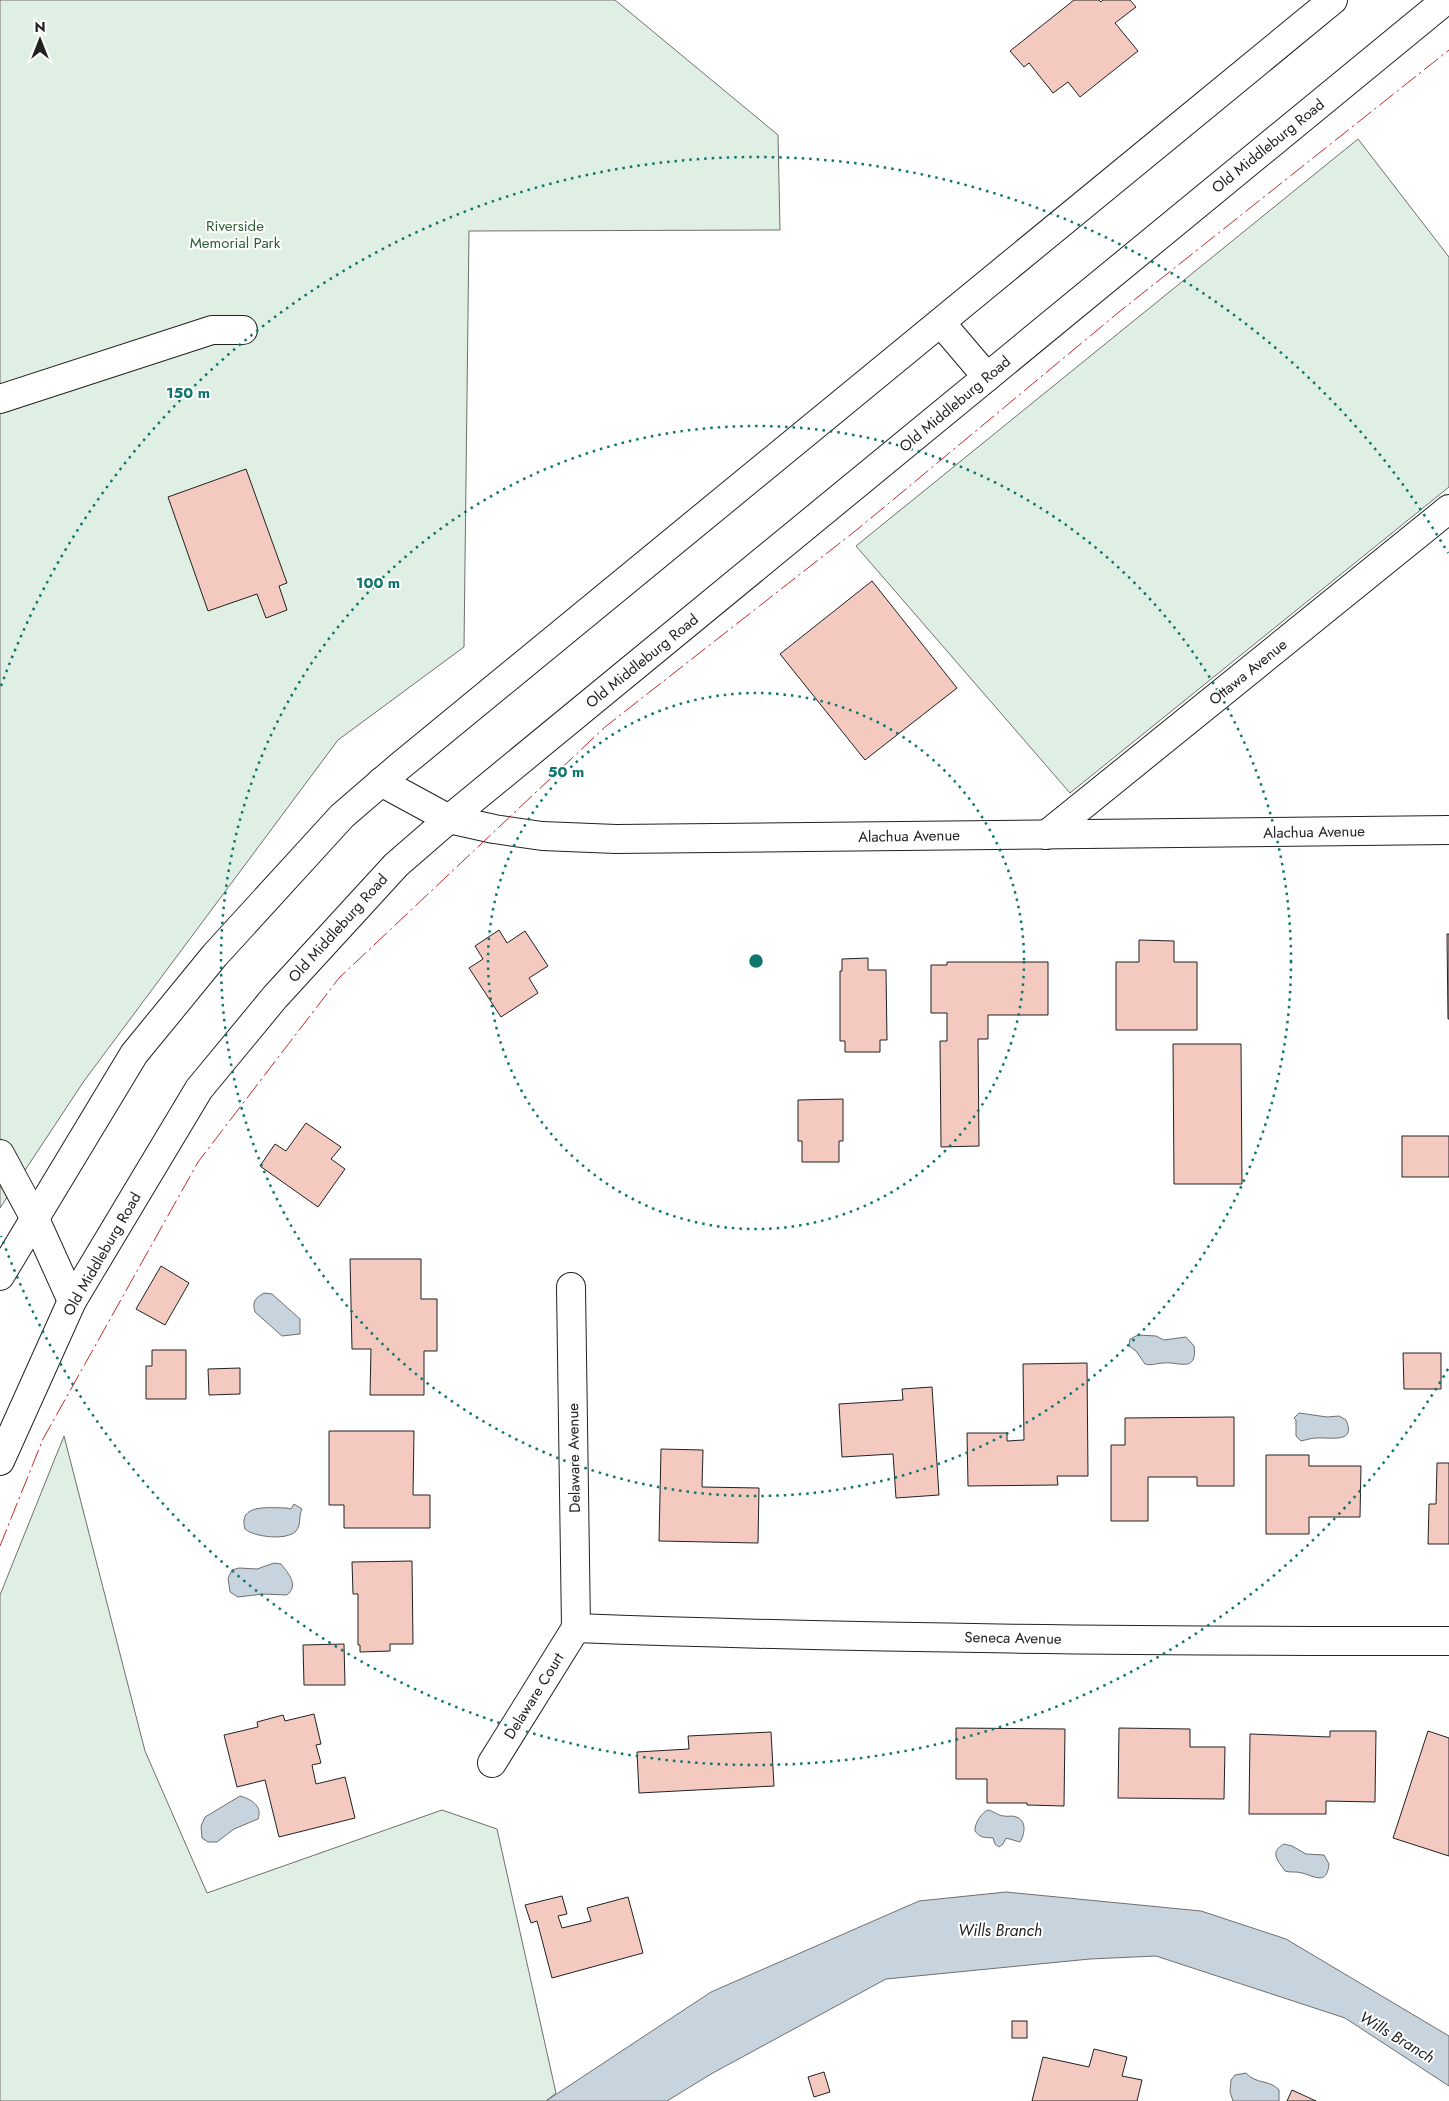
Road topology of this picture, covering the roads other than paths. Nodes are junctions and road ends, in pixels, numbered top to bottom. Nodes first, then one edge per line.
1 (1333, 0) edge
2 (1446, 0) edge
3 (941, 322) junction
4 (243, 330) dead end
5 (987, 377) junction
6 (0, 399) edge
7 (1449, 509) edge
8 (381, 782) junction
9 (449, 819) junction
10 (1449, 830) edge
11 (1046, 835) junction
12 (0, 1154) edge
13 (35, 1219) junction
14 (0, 1276) edge
15 (571, 1288) dead end
16 (72, 1300) junction
17 (0, 1461) edge
18 (576, 1628) junction
19 (1449, 1641) edge
20 (492, 1763) dead end

1 - 3 main road
2 - 5 main road, Old Middleburg Road
3 - 5 main road
3 - 8 main road
4 - 6 main road
5 - 9 main road, Old Middleburg Road
7 - 11 main road, Ottawa Avenue
8 - 9 main road, Alachua Avenue
8 - 13 main road
9 - 11 main road, Alachua Avenue
9 - 16 main road, Old Middleburg Road
10 - 11 main road, Alachua Avenue
12 - 13 main road
13 - 14 main road
13 - 16 main road
15 - 18 main road, Delaware Avenue
16 - 17 main road, Old Middleburg Road
18 - 19 main road, Seneca Avenue
18 - 20 main road, Delaware Court

